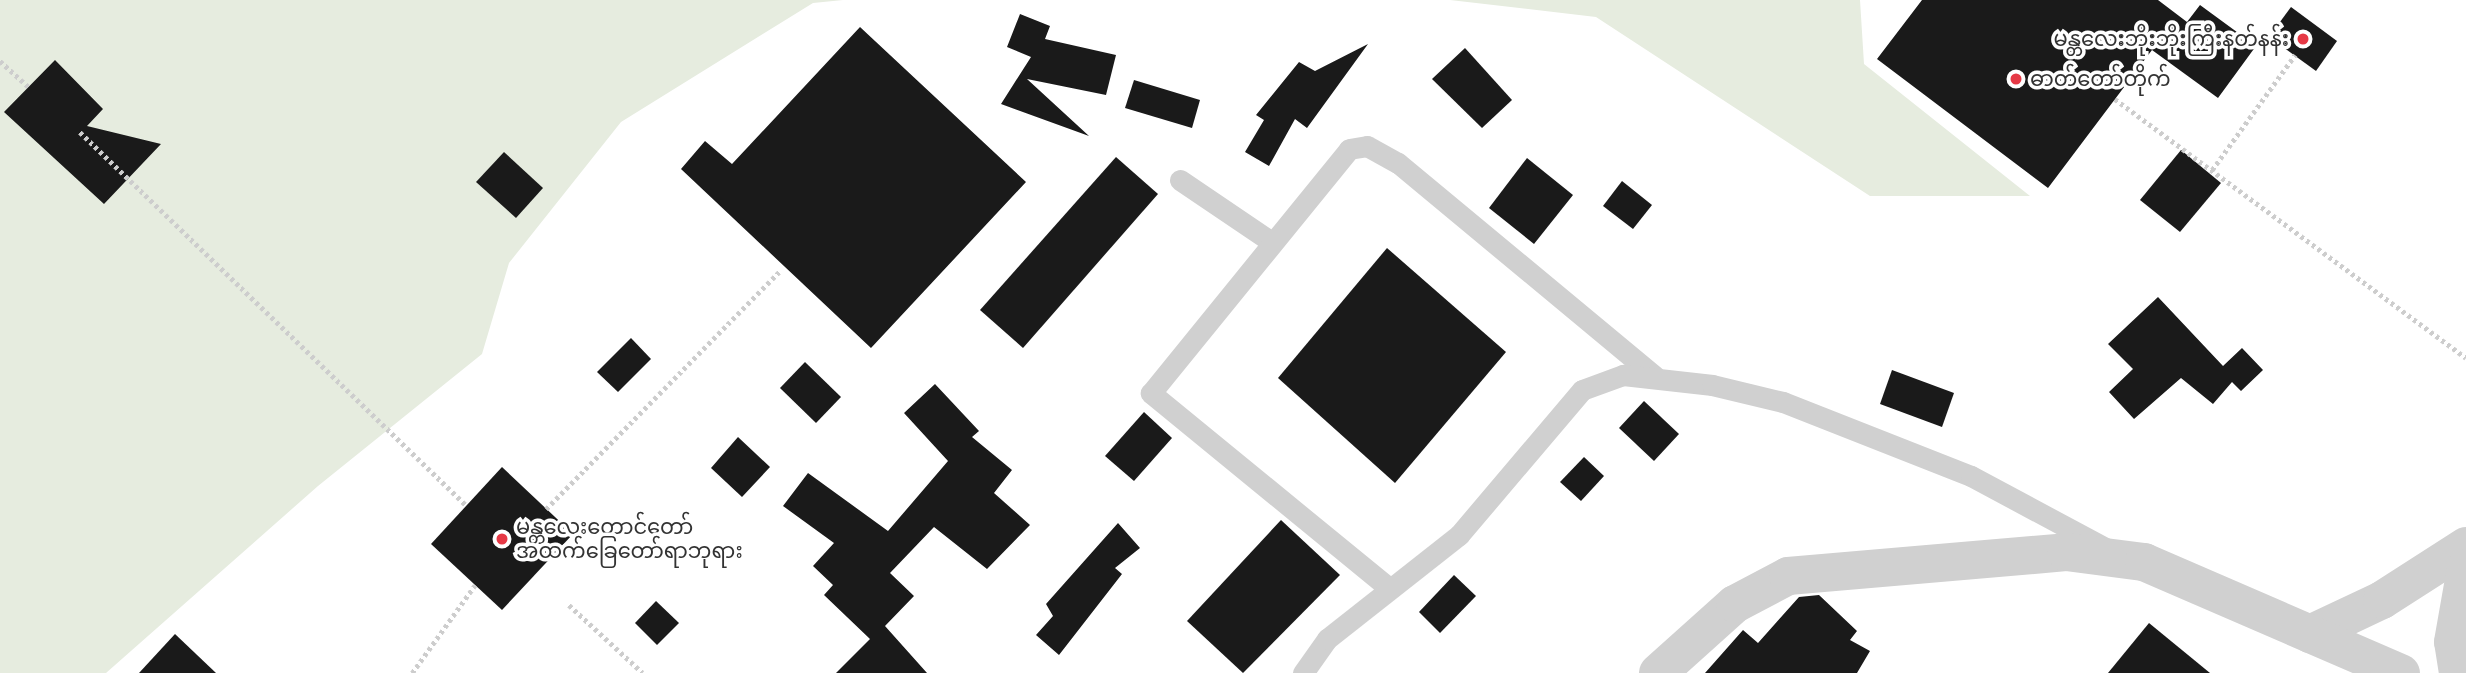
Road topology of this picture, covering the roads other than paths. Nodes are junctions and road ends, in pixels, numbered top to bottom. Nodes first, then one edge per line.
1 (1180, 180) dead end
2 (1270, 241) junction
3 (1656, 376) junction
4 (2466, 546) edge
5 (2116, 554) junction
6 (2466, 568) edge
7 (1390, 588) junction
8 (2310, 634) junction
9 (1303, 673) edge
10 (1658, 673) edge
11 (2400, 673) edge
12 (2458, 673) edge

1 - 2 lane
2 - 3 lane
2 - 7 lane
3 - 5 lane
3 - 7 lane
4 - 8 street
5 - 8 street
5 - 10 street
6 - 12 street
7 - 9 lane
8 - 11 street

